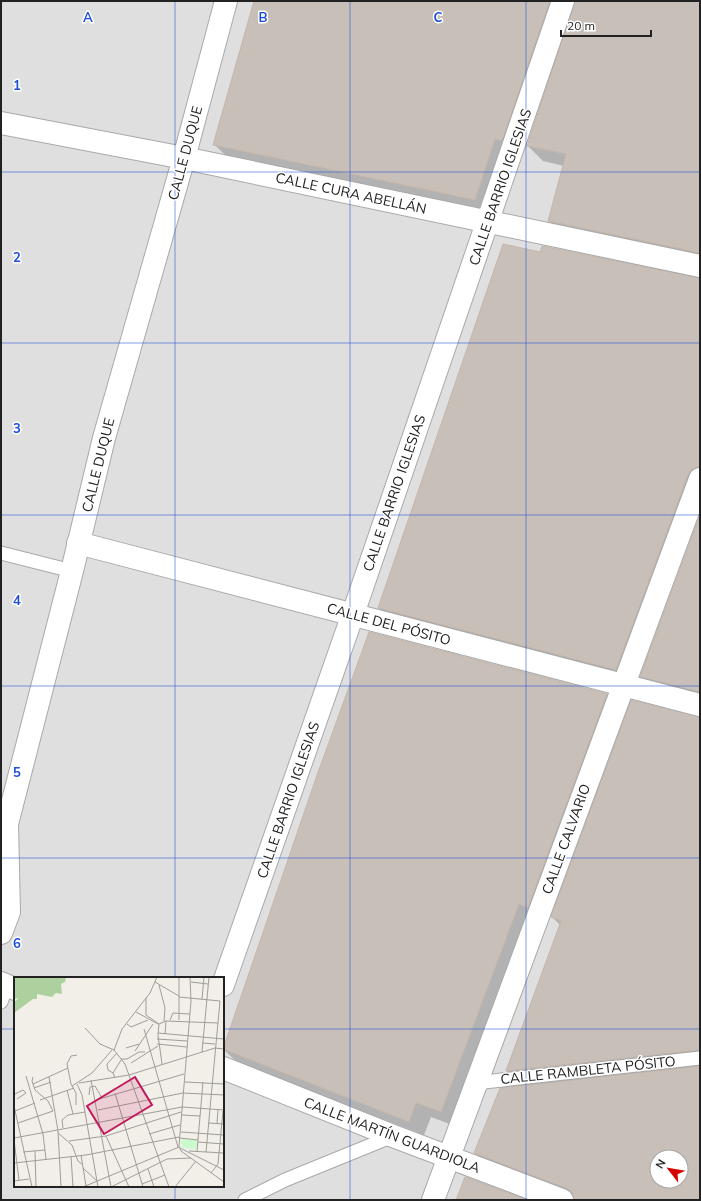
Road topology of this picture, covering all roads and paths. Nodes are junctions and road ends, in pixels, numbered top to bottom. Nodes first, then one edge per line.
1 (226, 1) edge
2 (563, 1) edge
3 (1, 123) edge
4 (184, 158) junction
5 (488, 222) junction
6 (700, 266) edge
7 (700, 479) edge
8 (78, 543) junction
9 (1, 553) edge
10 (72, 571) junction
11 (353, 614) junction
12 (624, 686) junction
13 (700, 705) edge
14 (4, 839) edge
15 (1, 933) edge
16 (224, 982) edge
17 (700, 1058) edge
18 (224, 1068) edge
19 (475, 1083) junction
20 (393, 1136) junction
21 (448, 1157) junction
22 (245, 1200) edge
23 (433, 1200) edge
24 (562, 1200) edge

1 - 4 street, CALLE DUQUE
2 - 5 street, CALLE BARRIO IGLESIAS
3 - 4 street, CALLE CURA ABELLÁN
4 - 5 street, CALLE CURA ABELLÁN
4 - 8 street, CALLE DUQUE
5 - 6 street, CALLE CURA ABELLÁN
5 - 11 street, CALLE BARRIO IGLESIAS
7 - 12 street, CALLE CALVARIO
8 - 10 street, CALLE DUQUE
8 - 11 street, CALLE DEL PÓSITO
9 - 10 lane
10 - 14 street, CALLE DUQUE
11 - 12 street, CALLE DEL PÓSITO
11 - 16 street, CALLE BARRIO IGLESIAS
12 - 13 street, CALLE DEL PÓSITO
12 - 19 street, CALLE CALVARIO
14 - 15 street, CALLE DUQUE
17 - 19 lane, CALLE RAMBLETA PÓSITO
18 - 20 street, CALLE MARTÍN GUARDIOLA
19 - 21 street, CALLE CALVARIO
20 - 21 street, CALLE MARTÍN GUARDIOLA
20 - 22 lane
21 - 23 street, CALLE CALVARIO
21 - 24 street, CALLE MARTÍN GUARDIOLA

